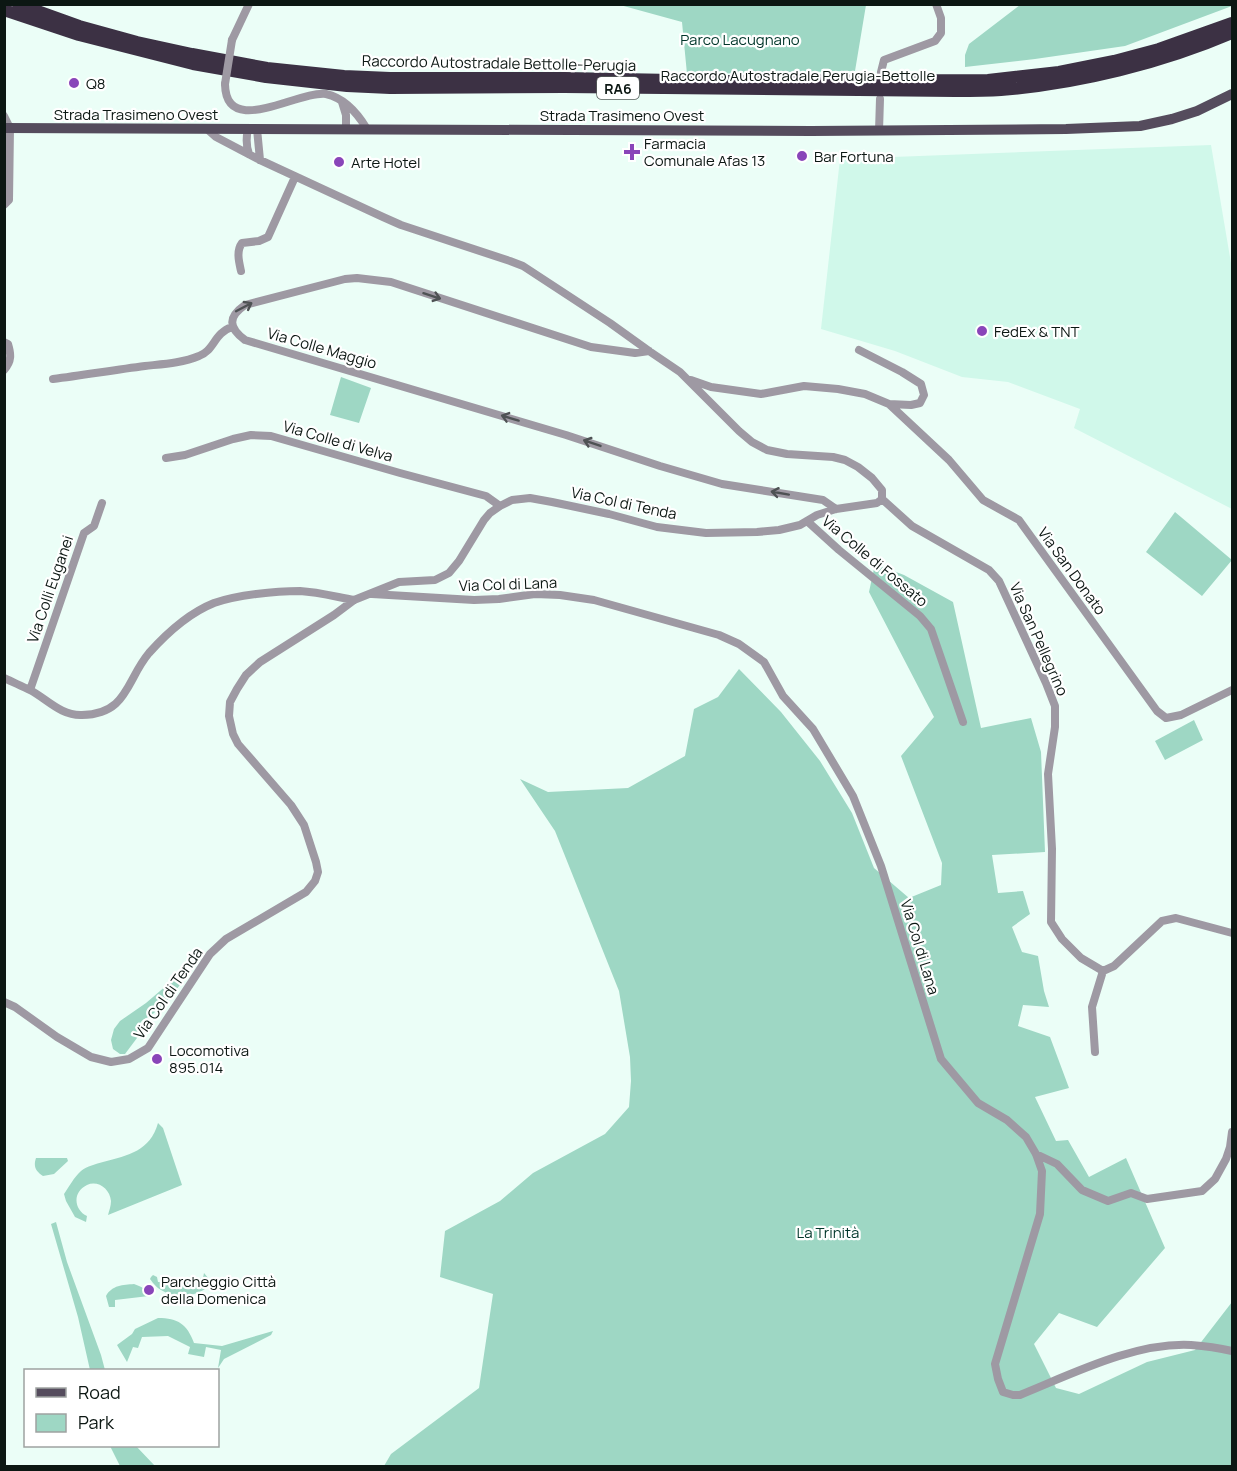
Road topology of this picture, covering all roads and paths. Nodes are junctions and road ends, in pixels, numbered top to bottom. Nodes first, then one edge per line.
1 (18, 4) edge
2 (249, 4) edge
3 (936, 4) edge
4 (4, 10) edge
5 (1233, 23) edge
6 (1233, 33) edge
7 (881, 72) dead end
8 (1233, 94) edge
9 (880, 99) dead end
10 (342, 102) junction
11 (4, 116) edge
12 (7, 128) edge
13 (207, 129) junction
14 (253, 129) junction
15 (346, 129) junction
16 (367, 129) junction
17 (879, 131) junction
18 (249, 154) junction
19 (260, 160) junction
20 (295, 177) junction
21 (4, 205) edge
22 (241, 271) dead end
23 (232, 327) junction
24 (4, 342) edge
25 (859, 350) dead end
26 (649, 351) junction
27 (4, 370) edge
28 (53, 379) dead end
29 (688, 379) junction
30 (889, 404) junction
31 (166, 458) dead end
32 (882, 499) junction
33 (102, 502) dead end
34 (500, 506) junction
35 (836, 509) junction
36 (807, 521) junction
37 (367, 594) junction
38 (354, 600) junction
39 (4, 678) edge
40 (30, 690) junction
41 (1233, 690) edge
42 (963, 722) dead end
43 (1233, 933) edge
44 (1103, 971) junction
45 (4, 1002) edge
46 (1095, 1052) dead end
47 (1233, 1132) edge
48 (1036, 1154) junction
49 (1233, 1351) edge

1 - 5 highway, Raccordo Autostradale Bettolle-Perugia / RA6
2 - 10 street, bridge
3 - 7 street
4 - 6 highway, Raccordo Autostradale Perugia-Bettolle / RA6
8 - 17 main road, Strada Trasimeno Ovest
9 - 17 street
10 - 15 street
10 - 16 street
11 - 12 street
12 - 13 main road, Strada Trasimeno Ovest
12 - 21 street
13 - 14 main road, Strada Trasimeno Ovest
13 - 18 street
14 - 15 main road, Strada Trasimeno Ovest
14 - 18 street
14 - 19 street
15 - 16 main road, Strada Trasimeno Ovest
16 - 17 main road, Strada Trasimeno Ovest
18 - 19 street
19 - 20 street
20 - 22 street
20 - 26 street
23 -> 26 street
23 - 28 street
35 -> 23 street, Via Colle Maggio
24 - 27 street
25 - 30 street, Via San Donato
26 - 29 street
29 - 30 street, Via San Donato
29 - 32 street
30 - 41 street, Via San Donato
31 - 34 street, Via Colle di Velva
32 - 35 street, Via Col di Tenda
32 - 44 street, Via San Pellegrino
33 - 40 street, Via Colli Euganei
34 - 36 street, Via Col di Tenda
34 - 37 street, Via Col di Tenda
35 - 36 street, Via Col di Tenda
36 - 42 street, Via Colle di Fossato
37 - 38 street, Via Col di Tenda
37 - 48 street, Via Col di Lana
38 - 40 street
38 - 45 street, Via Col di Tenda
39 - 40 street
43 - 44 street
44 - 46 street
47 - 48 street
48 - 49 street, Via Col di Lana

